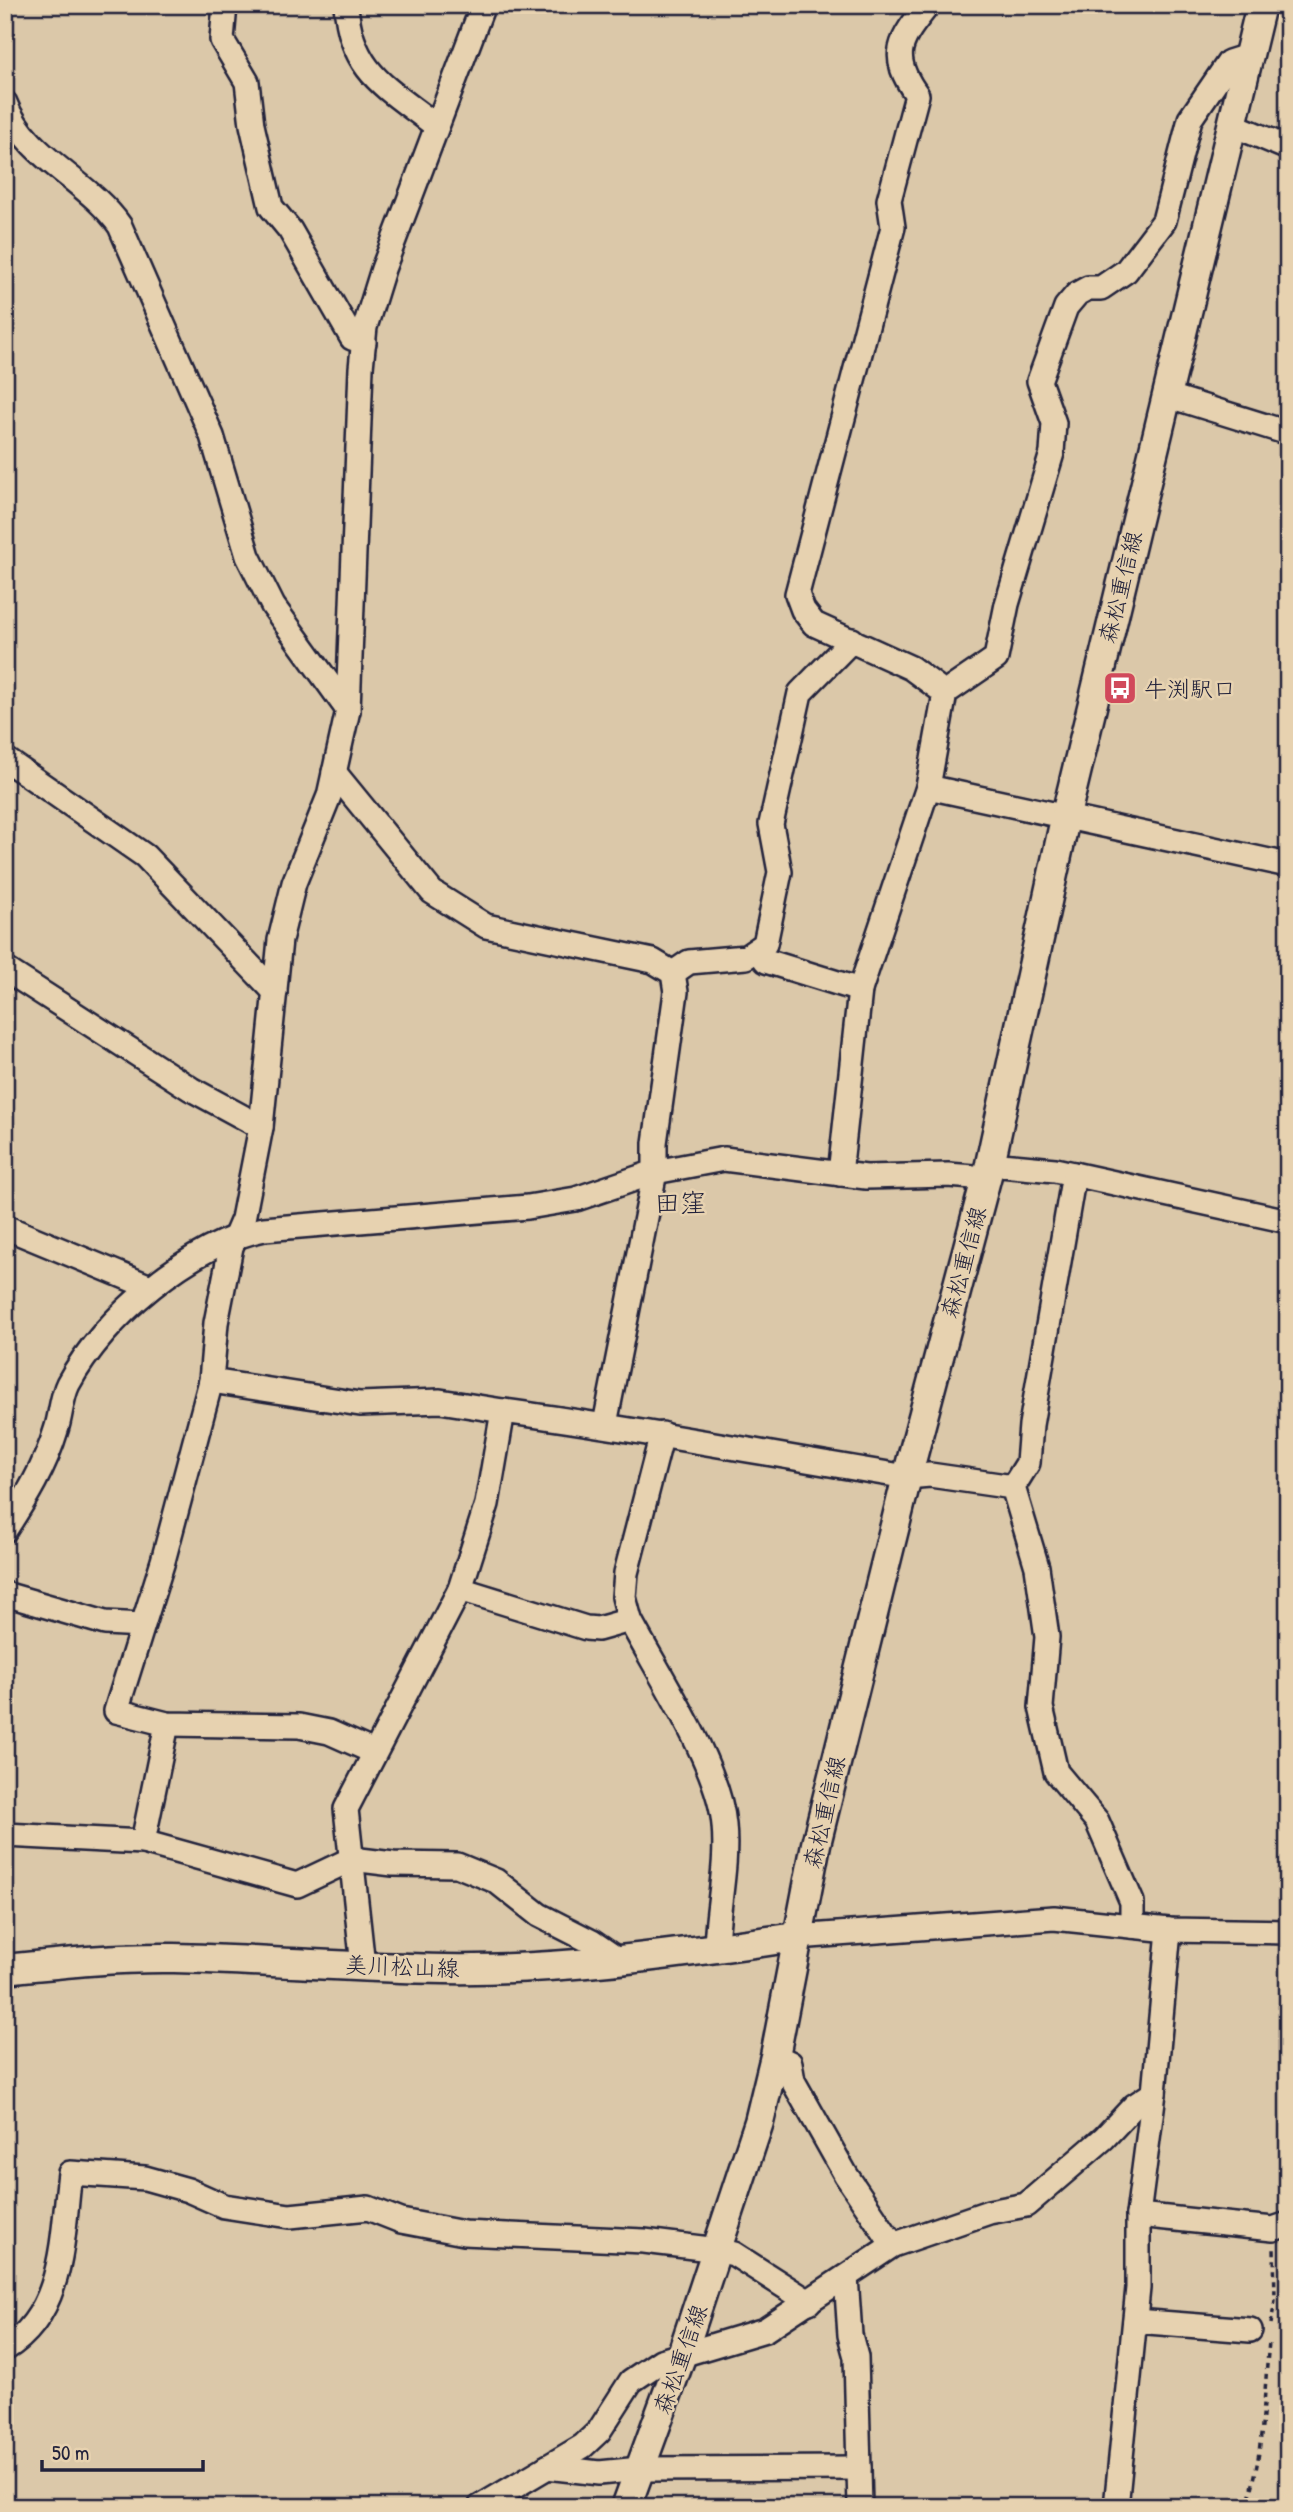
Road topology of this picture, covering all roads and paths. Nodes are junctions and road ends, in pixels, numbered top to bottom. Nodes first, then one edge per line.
1 (225, 5) edge
2 (346, 5) edge
3 (483, 5) edge
4 (928, 5) edge
5 (1265, 10) edge
6 (1248, 56) junction
7 (5, 103) edge
8 (1231, 124) junction
9 (436, 126) junction
10 (1288, 148) edge
11 (364, 342) junction
12 (1166, 396) junction
13 (1285, 432) dead end
14 (852, 640) junction
15 (945, 693) junction
16 (348, 710) junction
17 (5, 759) edge
18 (334, 772) junction
19 (928, 787) junction
20 (1065, 819) junction
21 (1288, 865) edge
22 (759, 951) junction
23 (5, 969) edge
24 (673, 973) junction
25 (860, 990) junction
26 (275, 992) junction
27 (261, 1127) junction
28 (988, 1171) junction
29 (654, 1172) junction
30 (840, 1174) junction
31 (1073, 1174) junction
32 (1288, 1221) edge
33 (5, 1227) edge
34 (236, 1235) junction
35 (150, 1287) junction
36 (211, 1381) junction
37 (503, 1411) junction
38 (605, 1424) junction
39 (662, 1434) junction
40 (906, 1477) junction
41 (1013, 1487) junction
42 (5, 1530) edge
43 (460, 1589) junction
44 (5, 1594) edge
45 (630, 1620) junction
46 (142, 1625) junction
47 (167, 1724) junction
48 (374, 1752) junction
49 (5, 1835) edge
50 (143, 1842) junction
51 (352, 1859) junction
52 (1132, 1926) junction
53 (1169, 1930) junction
54 (1288, 1932) edge
55 (797, 1937) junction
56 (716, 1948) junction
57 (620, 1961) junction
58 (363, 1966) junction
59 (5, 1969) edge
60 (775, 2056) junction
61 (1154, 2093) junction
62 (1138, 2216) junction
63 (1280, 2226) edge
64 (893, 2245) junction
65 (718, 2250) junction
66 (846, 2277) junction
67 (809, 2302) junction
68 (1135, 2321) junction
69 (1250, 2330) dead end
70 (5, 2349) edge
71 (682, 2354) junction
72 (547, 2467) junction
73 (859, 2468) junction
74 (640, 2469) junction
75 (481, 2507) edge
76 (626, 2507) edge
77 (860, 2507) edge
78 (1116, 2507) edge
79 (1246, 2507) edge

1 - 11 street
2 - 9 street
3 - 9 street
4 - 14 street
5 - 6 main road, 森松重信線
6 - 8 main road, 森松重信線
6 - 15 street
7 - 16 street
8 - 10 street
8 - 12 main road, 森松重信線
9 - 11 street
11 - 16 street
12 - 13 street
12 - 20 main road, 森松重信線
14 - 15 street
14 - 22 street
15 - 19 street
16 - 18 street
17 - 26 street
18 - 24 street
18 - 26 street
19 - 20 street
19 - 25 street
20 - 21 street
20 - 28 main road, 森松重信線
22 - 24 street
22 - 25 street
23 - 27 street
24 - 29 street
25 - 30 street
26 - 27 street
27 - 34 street
28 - 30 street
28 - 31 street
28 - 40 main road, 森松重信線
29 - 30 street
29 - 34 street
29 - 38 street
31 - 32 street
31 - 41 street
33 - 35 street
34 - 35 street
34 - 36 street
35 - 42 street
36 - 37 street
36 - 46 street
37 - 38 street
37 - 43 street
38 - 39 street
39 - 40 street
39 - 45 street
40 - 41 street
40 - 55 main road, 森松重信線
41 - 52 street
43 - 45 street
43 - 48 street
44 - 46 street
45 - 56 street
46 - 47 street
47 - 48 street
47 - 50 street
48 - 51 street
49 - 50 street
50 - 51 street
51 - 57 street
51 - 58 street
52 - 53 street
52 - 55 street
53 - 54 street
53 - 61 street
55 - 56 main road, 美川松山線
55 - 60 main road, 森松重信線
56 - 57 main road, 美川松山線
57 - 58 main road, 美川松山線
58 - 59 main road, 美川松山線
60 - 64 street
60 - 65 main road, 森松重信線
61 - 62 street
61 - 64 street
62 - 63 street
62 - 68 street
63 - 79 path
64 - 66 street
65 - 67 street
65 - 70 street
65 - 71 main road, 森松重信線
66 - 67 street
66 - 73 street
67 - 71 street
68 - 69 street
68 - 78 street
71 - 72 street
71 - 74 main road, 森松重信線
72 - 74 street
72 - 75 street
73 - 74 street
73 - 77 street
74 - 76 main road, 森松重信線

